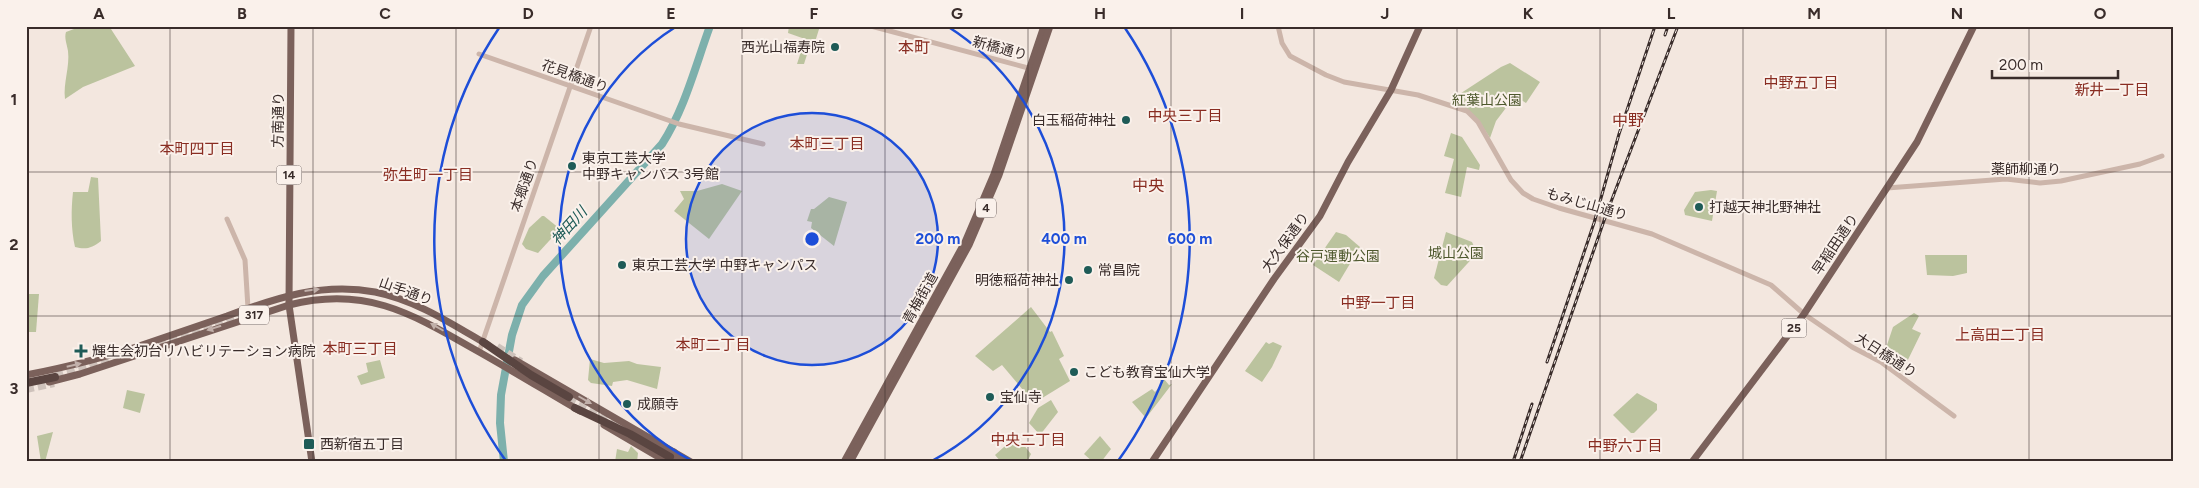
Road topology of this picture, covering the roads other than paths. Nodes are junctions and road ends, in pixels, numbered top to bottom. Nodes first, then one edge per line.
1 (291, 26) edge
2 (591, 26) edge
3 (871, 26) edge
4 (1044, 26) edge
5 (1050, 26) edge
6 (1278, 26) edge
7 (1420, 26) edge
8 (1974, 26) edge
9 (480, 54) dead end
10 (1033, 69) junction
11 (570, 86) junction
12 (1391, 90) junction
13 (763, 144) dead end
14 (2162, 156) dead end
15 (1887, 188) junction
16 (227, 219) dead end
17 (288, 295) junction
18 (289, 305) junction
19 (248, 308) junction
20 (1804, 314) junction
21 (483, 342) junction
22 (479, 352) junction
23 (502, 358) junction
24 (512, 364) junction
25 (26, 375) edge
26 (55, 375) tunnel mouth
27 (26, 383) edge
28 (569, 397) tunnel mouth
29 (575, 408) joint
30 (1954, 416) dead end
31 (671, 458) edge
32 (312, 462) edge
33 (691, 462) edge
34 (844, 462) edge
35 (850, 462) edge
36 (1152, 462) edge
37 (1692, 462) edge

1 - 17 main road, 方南通り / 14
2 - 11 street, 本郷通り
3 - 10 street, 新橋通り
4 - 10 main road, 青梅街道 / 4
5 - 10 main road, 青梅街道 / 4
6 - 12 street, もみじ山通り
7 - 12 main road, 大久保通り
8 - 15 main road, 早稲田通り / 25
9 - 11 street, 花見橋通り
10 - 34 main road, 青梅街道 / 4
10 - 35 main road, 青梅街道 / 4
11 - 13 street, 花見橋通り
11 - 21 street, 本郷通り
12 - 20 street, もみじ山通り
12 - 36 main road, 大久保通り
14 - 15 street, 薬師柳通り
15 - 20 main road, 早稲田通り / 25
16 - 19 street
17 - 18 main road, 方南通り / 14
17 - 19 main road, 山手通り / 317
17 -> 21 main road, 山手通り / 317
22 -> 18 main road, 山手通り / 317
18 -> 27 main road, 山手通り / 317
18 - 32 main road, 方南通り
25 -> 19 main road, 山手通り / 317
20 - 30 street, 大日橋通り
20 - 37 main road, 早稲田通り / 25
21 - 22 street, 本郷通り
21 - 23 highway
22 - 23 main road, 山手通り / 317
23 - 24 highway
24 - 28 highway
24 - 29 main road
24 -> 31 main road
26 - 27 highway
29 - 31 highway
31 - 33 main road

